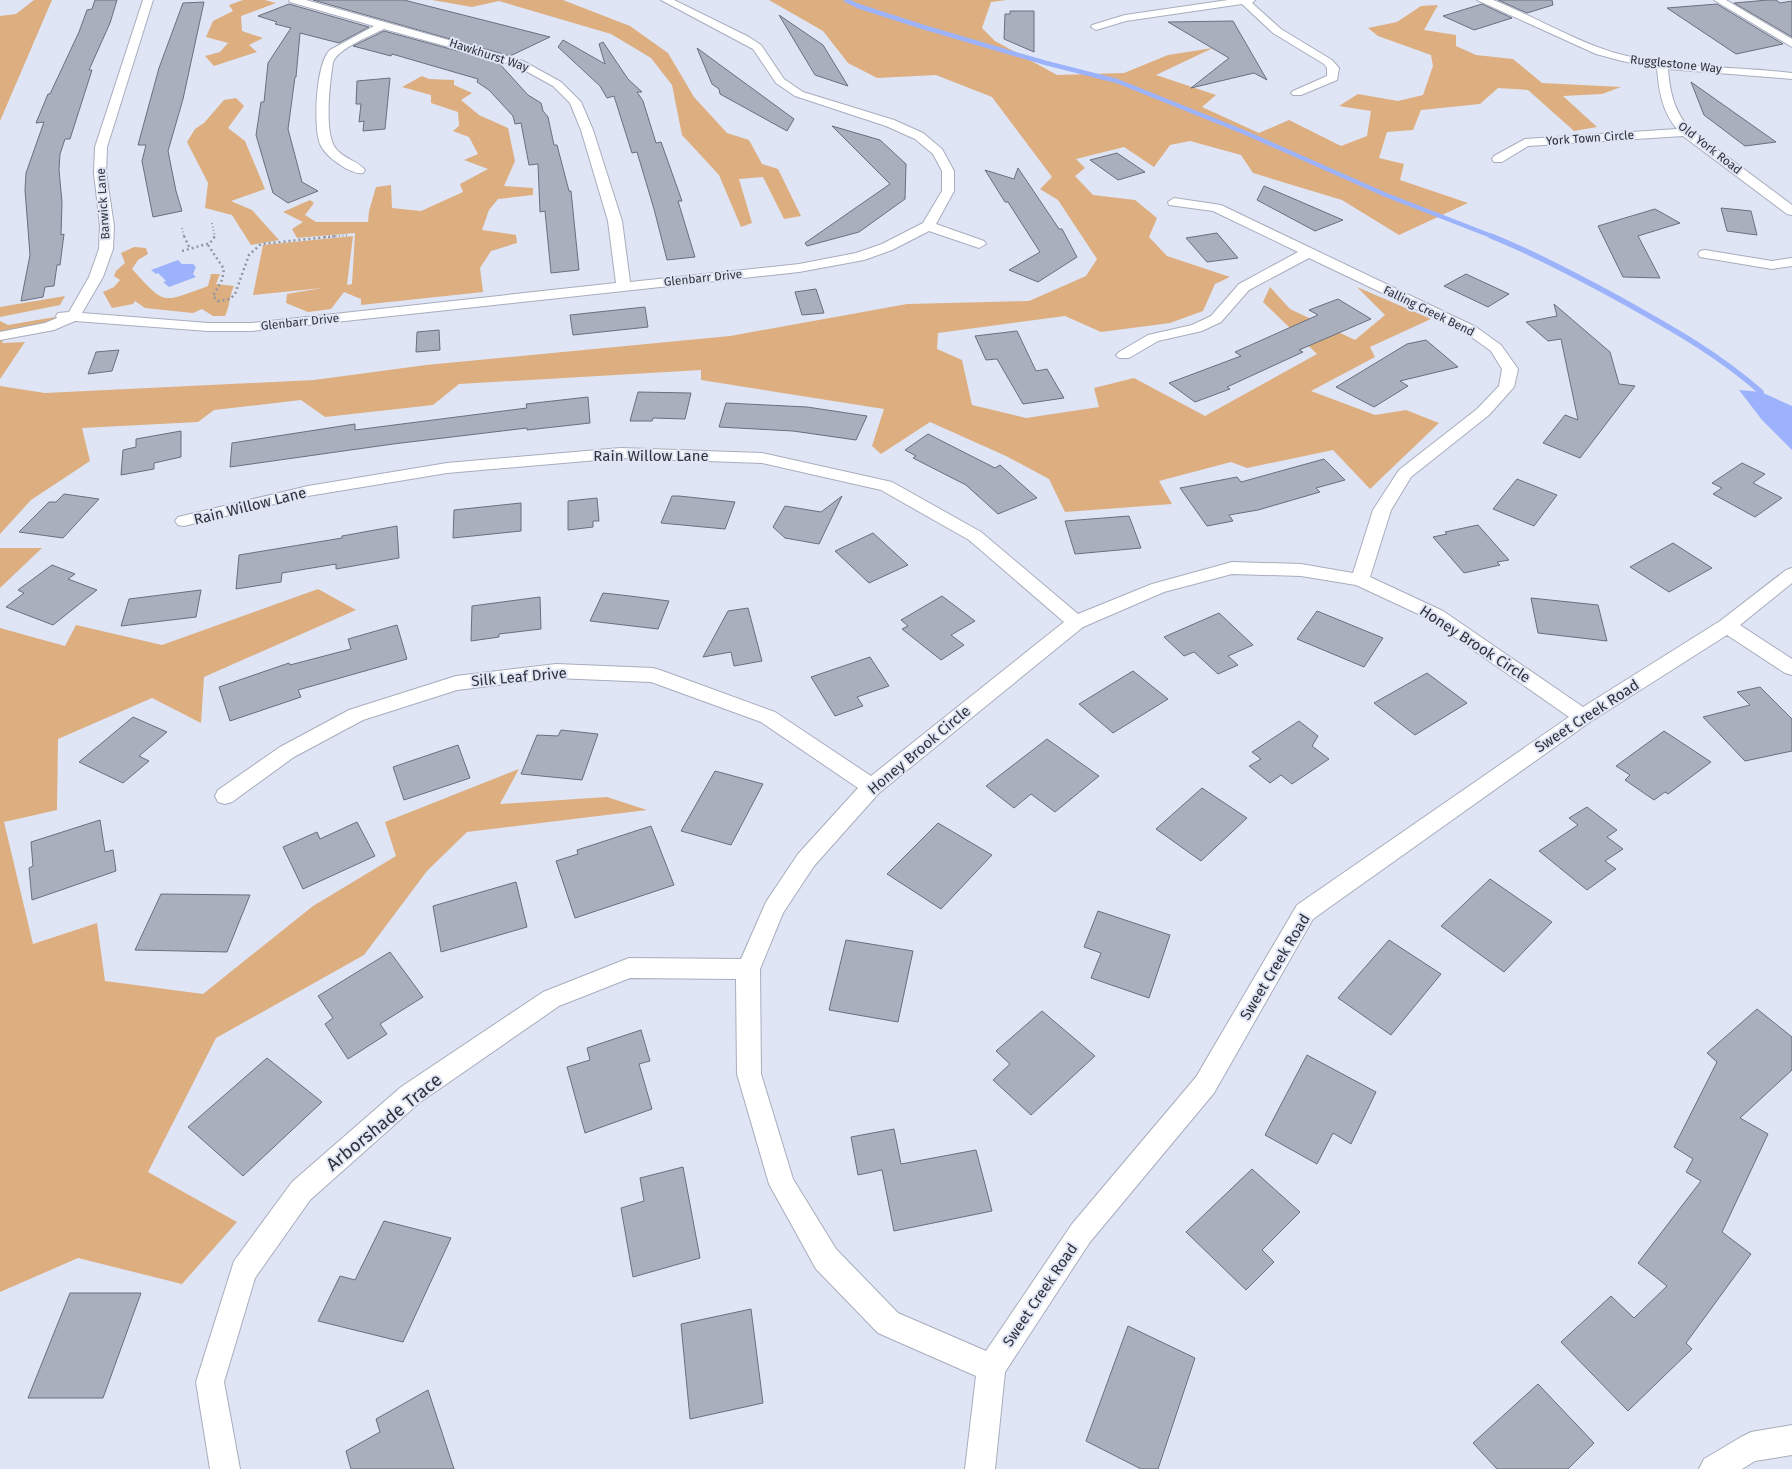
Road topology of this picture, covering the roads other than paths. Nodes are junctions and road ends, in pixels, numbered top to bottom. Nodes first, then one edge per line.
1 (148, 0) edge
2 (294, 0) edge
3 (666, 0) edge
4 (1250, 0) edge
5 (1482, 0) edge
6 (1719, 0) edge
7 (1244, 1) edge
8 (383, 25) junction
9 (1096, 28) dead end
10 (1792, 44) edge
11 (1662, 65) junction
12 (1792, 76) edge
13 (1297, 93) dead end
14 (1686, 132) junction
15 (1498, 159) dead end
16 (359, 170) dead end
17 (1174, 202) dead end
18 (1792, 211) edge
19 (928, 226) junction
20 (979, 244) dead end
21 (1307, 253) junction
22 (1705, 254) dead end
23 (1792, 262) edge
24 (624, 287) junction
25 (73, 317) junction
26 (0, 323) edge
27 (0, 336) edge
28 (1124, 355) dead end
29 (184, 522) dead end
30 (1792, 574) edge
31 (1360, 580) junction
32 (1076, 622) junction
33 (1727, 626) junction
34 (1792, 668) edge
35 (1583, 717) junction
36 (872, 787) junction
37 (225, 796) dead end
38 (748, 969) junction
39 (991, 1368) junction
40 (1792, 1440) edge
41 (225, 1469) edge
42 (980, 1469) edge
43 (1714, 1469) edge

1 - 25 street, Barwick Lane
2 - 8 street, Hawkhurst Way
3 - 19 street
4 - 7 street
5 - 11 street, Rugglestone Way
6 - 10 street
7 - 9 street
7 - 13 street
8 - 16 street
8 - 24 street, Hawkhurst Way
11 - 12 street, Rugglestone Way
11 - 14 street, Old York Road
14 - 15 street, York Town Circle
14 - 18 street, Old York Road
17 - 21 street, Falling Creek Bend
19 - 20 street
19 - 24 street, Glenbarr Drive
21 - 28 street
21 - 31 street, Falling Creek Bend
22 - 23 street
24 - 25 street, Glenbarr Drive
25 - 26 street, Glenbarr Drive
25 - 27 street, Glenbarr Drive
29 - 32 street, Rain Willow Lane
30 - 33 street, Sweet Creek Road
31 - 32 street, Honey Brook Circle
31 - 35 street, Honey Brook Circle
32 - 36 street, Honey Brook Circle
33 - 34 street
33 - 35 street, Sweet Creek Road
35 - 39 street, Sweet Creek Road
36 - 37 street, Silk Leaf Drive
36 - 38 street, Honey Brook Circle
38 - 39 street, Honey Brook Circle
38 - 41 street, Arborshade Trace
39 - 42 street, Sweet Creek Road
40 - 43 street

